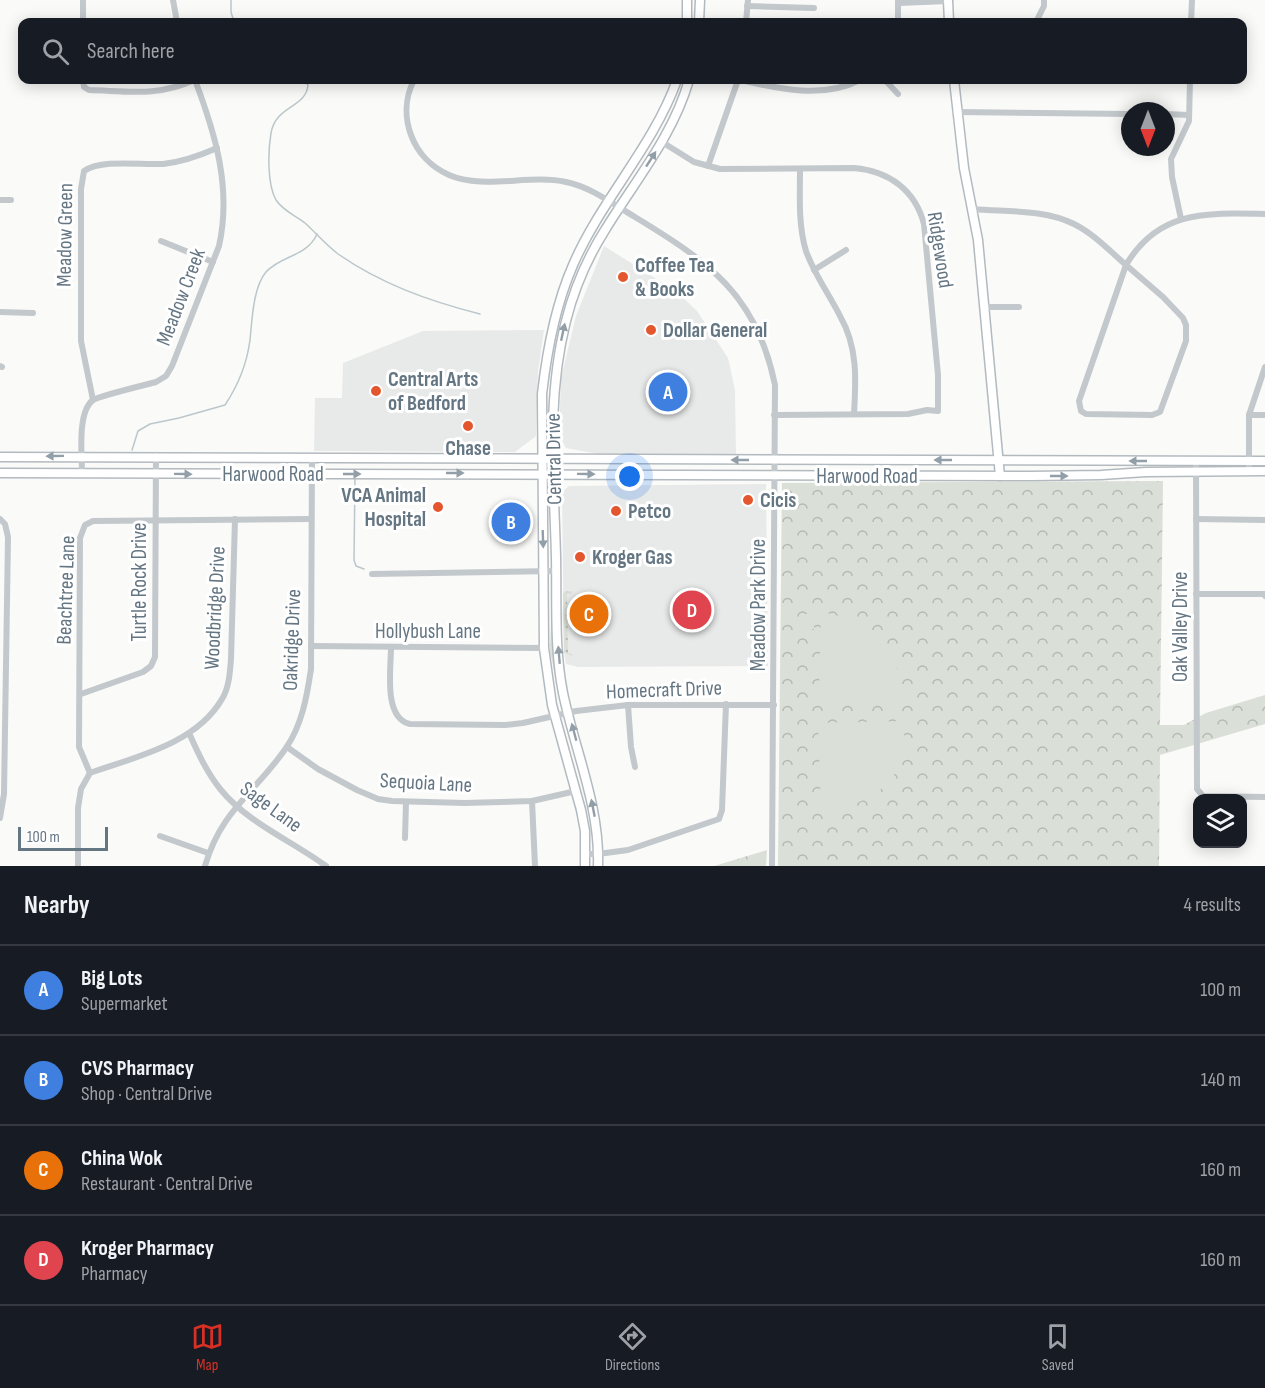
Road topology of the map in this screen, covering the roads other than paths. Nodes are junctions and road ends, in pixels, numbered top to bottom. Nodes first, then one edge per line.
1 (83, 0) edge
2 (173, 0) edge
3 (687, 0) edge
4 (700, 0) edge
5 (948, 0) edge
6 (1044, 0) edge
7 (1192, 0) edge
8 (898, 2) edge
9 (748, 3) edge
10 (814, 8) dead end
11 (83, 18) edge
12 (176, 18) edge
13 (687, 18) edge
14 (699, 18) edge
15 (747, 18) edge
16 (898, 18) edge
17 (949, 18) edge
18 (1038, 18) edge
19 (1191, 18) edge
20 (84, 84) edge
21 (185, 84) edge
22 (195, 84) edge
23 (412, 84) edge
24 (674, 84) edge
25 (687, 84) edge
26 (739, 84) edge
27 (759, 84) edge
28 (850, 84) edge
29 (889, 84) edge
30 (954, 84) edge
31 (1190, 84) edge
32 (898, 94) dead end
33 (957, 112) junction
34 (1121, 114) edge
35 (1175, 114) edge
36 (1189, 115) junction
37 (662, 142) junction
38 (217, 148) junction
39 (708, 166) junction
40 (800, 169) junction
41 (0, 200) edge
42 (11, 200) dead end
43 (610, 201) junction
44 (619, 208) junction
45 (973, 209) junction
46 (1265, 214) edge
47 (1181, 219) junction
48 (161, 241) dead end
49 (846, 250) dead end
50 (213, 262) junction
51 (1126, 265) junction
52 (572, 268) junction
53 (814, 270) junction
54 (583, 272) junction
55 (984, 307) junction
56 (1019, 307) dead end
57 (0, 312) edge
58 (33, 313) dead end
59 (546, 363) junction
60 (557, 365) junction
61 (1265, 367) edge
62 (93, 400) junction
63 (854, 414) junction
64 (774, 415) junction
65 (1249, 415) junction
66 (1265, 415) edge
67 (82, 456) junction
68 (156, 456) junction
69 (0, 457) edge
70 (253, 457) junction
71 (312, 457) junction
72 (422, 458) junction
73 (542, 460) junction
74 (553, 460) junction
75 (668, 460) junction
76 (776, 460) junction
77 (999, 461) junction
78 (1196, 461) junction
79 (1248, 461) junction
80 (1265, 461) edge
81 (1249, 471) junction
82 (1265, 471) edge
83 (0, 472) edge
84 (1196, 472) junction
85 (82, 473) junction
86 (156, 473) junction
87 (423, 473) junction
88 (541, 473) junction
89 (252, 474) junction
90 (311, 474) junction
91 (553, 474) junction
92 (669, 475) junction
93 (776, 476) junction
94 (1000, 476) junction
95 (0, 519) edge
96 (235, 519) junction
97 (311, 519) junction
98 (1196, 519) junction
99 (156, 520) junction
100 (1265, 520) edge
101 (556, 571) junction
102 (543, 572) junction
103 (372, 574) dead end
104 (1196, 594) junction
105 (1265, 596) edge
106 (311, 646) junction
107 (391, 648) junction
108 (544, 648) junction
109 (81, 694) junction
110 (726, 704) junction
111 (628, 705) junction
112 (774, 705) junction
113 (569, 713) junction
114 (555, 716) junction
115 (189, 733) junction
116 (287, 747) junction
117 (635, 767) dead end
118 (90, 773) junction
119 (576, 791) junction
120 (1265, 797) edge
121 (532, 801) junction
122 (406, 802) junction
123 (236, 805) junction
124 (0, 818) edge
125 (160, 836) dead end
126 (405, 838) dead end
127 (208, 853) junction
128 (585, 854) junction
129 (598, 854) junction
130 (78, 866) edge
131 (205, 866) edge
132 (326, 866) edge
133 (535, 866) edge
134 (585, 866) edge
135 (598, 866) edge
136 (772, 866) edge

1 - 11 street
2 - 12 street
3 - 13 main road
4 - 14 main road
5 - 8 street
5 - 17 main road
6 - 18 street
7 - 19 street
8 - 16 street
9 - 10 street
9 - 15 street
20 - 21 street
22 - 38 street, Meadow Creek
23 - 43 street, Meadow Park Drive
24 - 43 main road, Central Drive
25 - 37 main road, Central Drive
26 - 39 street
27 - 28 street
29 - 32 street
30 - 33 main road
31 - 36 street
33 - 34 street
33 - 45 main road
35 - 36 street
36 - 47 street
37 - 39 street, Ridgewood
44 -> 37 main road, Central Drive
38 - 50 street, Meadow Creek
38 - 62 street, Meadow Green
39 - 40 street, Ridgewood
40 - 53 street
40 - 63 street, Ridgewood
41 - 42 street
43 - 44 street, Meadow Park Drive
43 - 52 main road, Central Drive
44 - 54 main road, Central Drive
44 - 64 street, Meadow Park Drive
45 - 51 street
45 - 55 main road
46 - 47 street
47 - 51 street
48 - 50 street
49 - 53 street
50 - 62 street, Meadow Creek
51 - 51 street
52 - 54 main road
52 - 59 main road, Central Drive
53 - 63 street
60 -> 54 main road, Central Drive
55 - 56 street
55 - 77 main road
57 - 58 street
59 - 60 main road
59 - 73 main road, Central Drive
60 - 74 main road, Central Drive
61 - 65 street
62 - 67 street
63 - 64 street, Ridgewood
64 - 76 street, Meadow Park Drive
65 - 66 street
65 - 79 street
67 - 68 main road, Harwood Road
67 -> 69 main road, Harwood Road
67 - 85 street
68 - 70 main road, Harwood Road
68 - 86 street, Turtle Rock Drive
70 - 71 main road, Harwood Road
70 - 89 main road
71 - 72 main road, Harwood Road
71 - 90 street, Oakridge Drive
72 - 73 main road, Harwood Road
72 - 87 main road
73 - 74 main road, Harwood Road
73 - 88 main road, Central Drive
74 - 75 main road, Harwood Road
74 - 91 main road, Central Drive
76 -> 75 main road, Harwood Road
75 - 92 main road
77 -> 76 main road, Harwood Road
76 - 93 street, Meadow Park Drive
78 -> 77 main road, Harwood Road
77 - 94 main road
78 - 79 main road, Harwood Road
78 - 84 street, Oak Valley Drive
79 - 80 main road, Harwood Road
79 - 81 street
81 - 82 main road, Harwood Road
81 - 84 main road, Harwood Road
83 - 85 main road, Harwood Road
94 -> 84 main road, Harwood Road
84 - 98 street, Oak Valley Drive
85 - 86 main road, Harwood Road
86 -> 89 main road, Harwood Road
86 - 99 street, Turtle Rock Drive
87 -> 88 main road, Harwood Road
90 -> 87 main road, Harwood Road
88 - 91 main road, Harwood Road
88 -> 102 main road, Central Drive
89 - 90 main road, Harwood Road
90 - 97 street, Oakridge Drive
91 -> 92 main road, Harwood Road
91 - 101 main road, Central Drive
92 - 93 main road, Harwood Road
93 - 94 main road, Harwood Road
93 - 112 street, Meadow Park Drive
95 - 124 street
96 - 97 street, Beachtree Lane
96 - 99 street, Beachtree Lane
96 - 115 street, Woodbridge Drive
97 - 106 street, Oakridge Drive
98 - 100 street
98 - 104 street, Oak Valley Drive
99 - 109 street, Turtle Rock Drive
99 - 109 street, Beachtree Lane
101 - 102 street
113 -> 101 main road, Central Drive
102 - 103 street
102 - 108 main road, Central Drive
104 - 105 street
104 - 120 street, Oak Valley Drive
106 - 107 street, Hollybush Lane
106 - 116 street, Oakridge Drive
107 - 108 street, Hollybush Lane
107 - 114 street, Homecraft Drive
108 - 114 main road, Central Drive
109 - 118 street, Beachtree Lane
110 - 111 street, Homecraft Drive
110 - 112 street, Homecraft Drive
110 - 129 street
111 - 113 street, Homecraft Drive
111 - 117 street
112 - 136 street, Meadow Park Drive
113 - 114 street, Homecraft Drive
129 -> 113 main road, Central Drive
114 - 119 main road, Central Drive
115 - 118 street, Woodbridge Drive
115 - 123 street, Sage Lane
116 - 122 street, Sequoia Lane
116 - 123 street, Oakridge Drive
118 - 130 street
119 - 121 street, Sequoia Lane
119 - 128 main road, Central Drive
121 - 122 street, Sequoia Lane
121 - 133 street
122 - 126 street
123 - 127 street, Oakridge Drive
123 - 132 street, Sage Lane
125 - 127 street
127 - 131 street, Oakridge Drive
128 - 129 street
128 - 134 main road, Central Drive
129 - 135 main road, Central Drive

